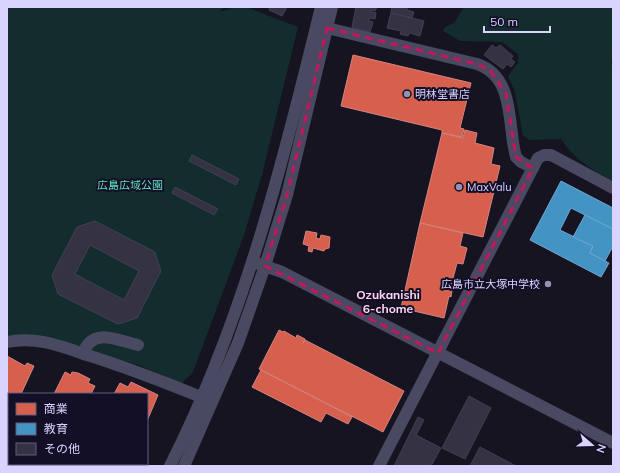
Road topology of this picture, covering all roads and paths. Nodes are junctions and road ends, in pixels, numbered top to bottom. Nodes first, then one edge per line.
1 (321, 7) edge
2 (332, 7) edge
3 (327, 28) junction
4 (533, 168) junction
5 (613, 188) edge
6 (252, 261) junction
7 (265, 266) junction
8 (7, 342) edge
9 (138, 345) dead end
10 (83, 353) junction
11 (438, 353) junction
12 (201, 398) junction
13 (613, 443) edge
14 (170, 466) edge
15 (184, 466) edge
16 (379, 466) edge

1 - 6 street
2 - 3 street
3 - 4 street
3 - 7 street
4 - 5 street
4 - 11 street
6 - 7 street
6 - 12 street
7 - 11 street
7 - 15 street
8 - 10 street
9 - 10 street
10 - 12 street
11 - 13 street
11 - 16 street
12 - 14 street

